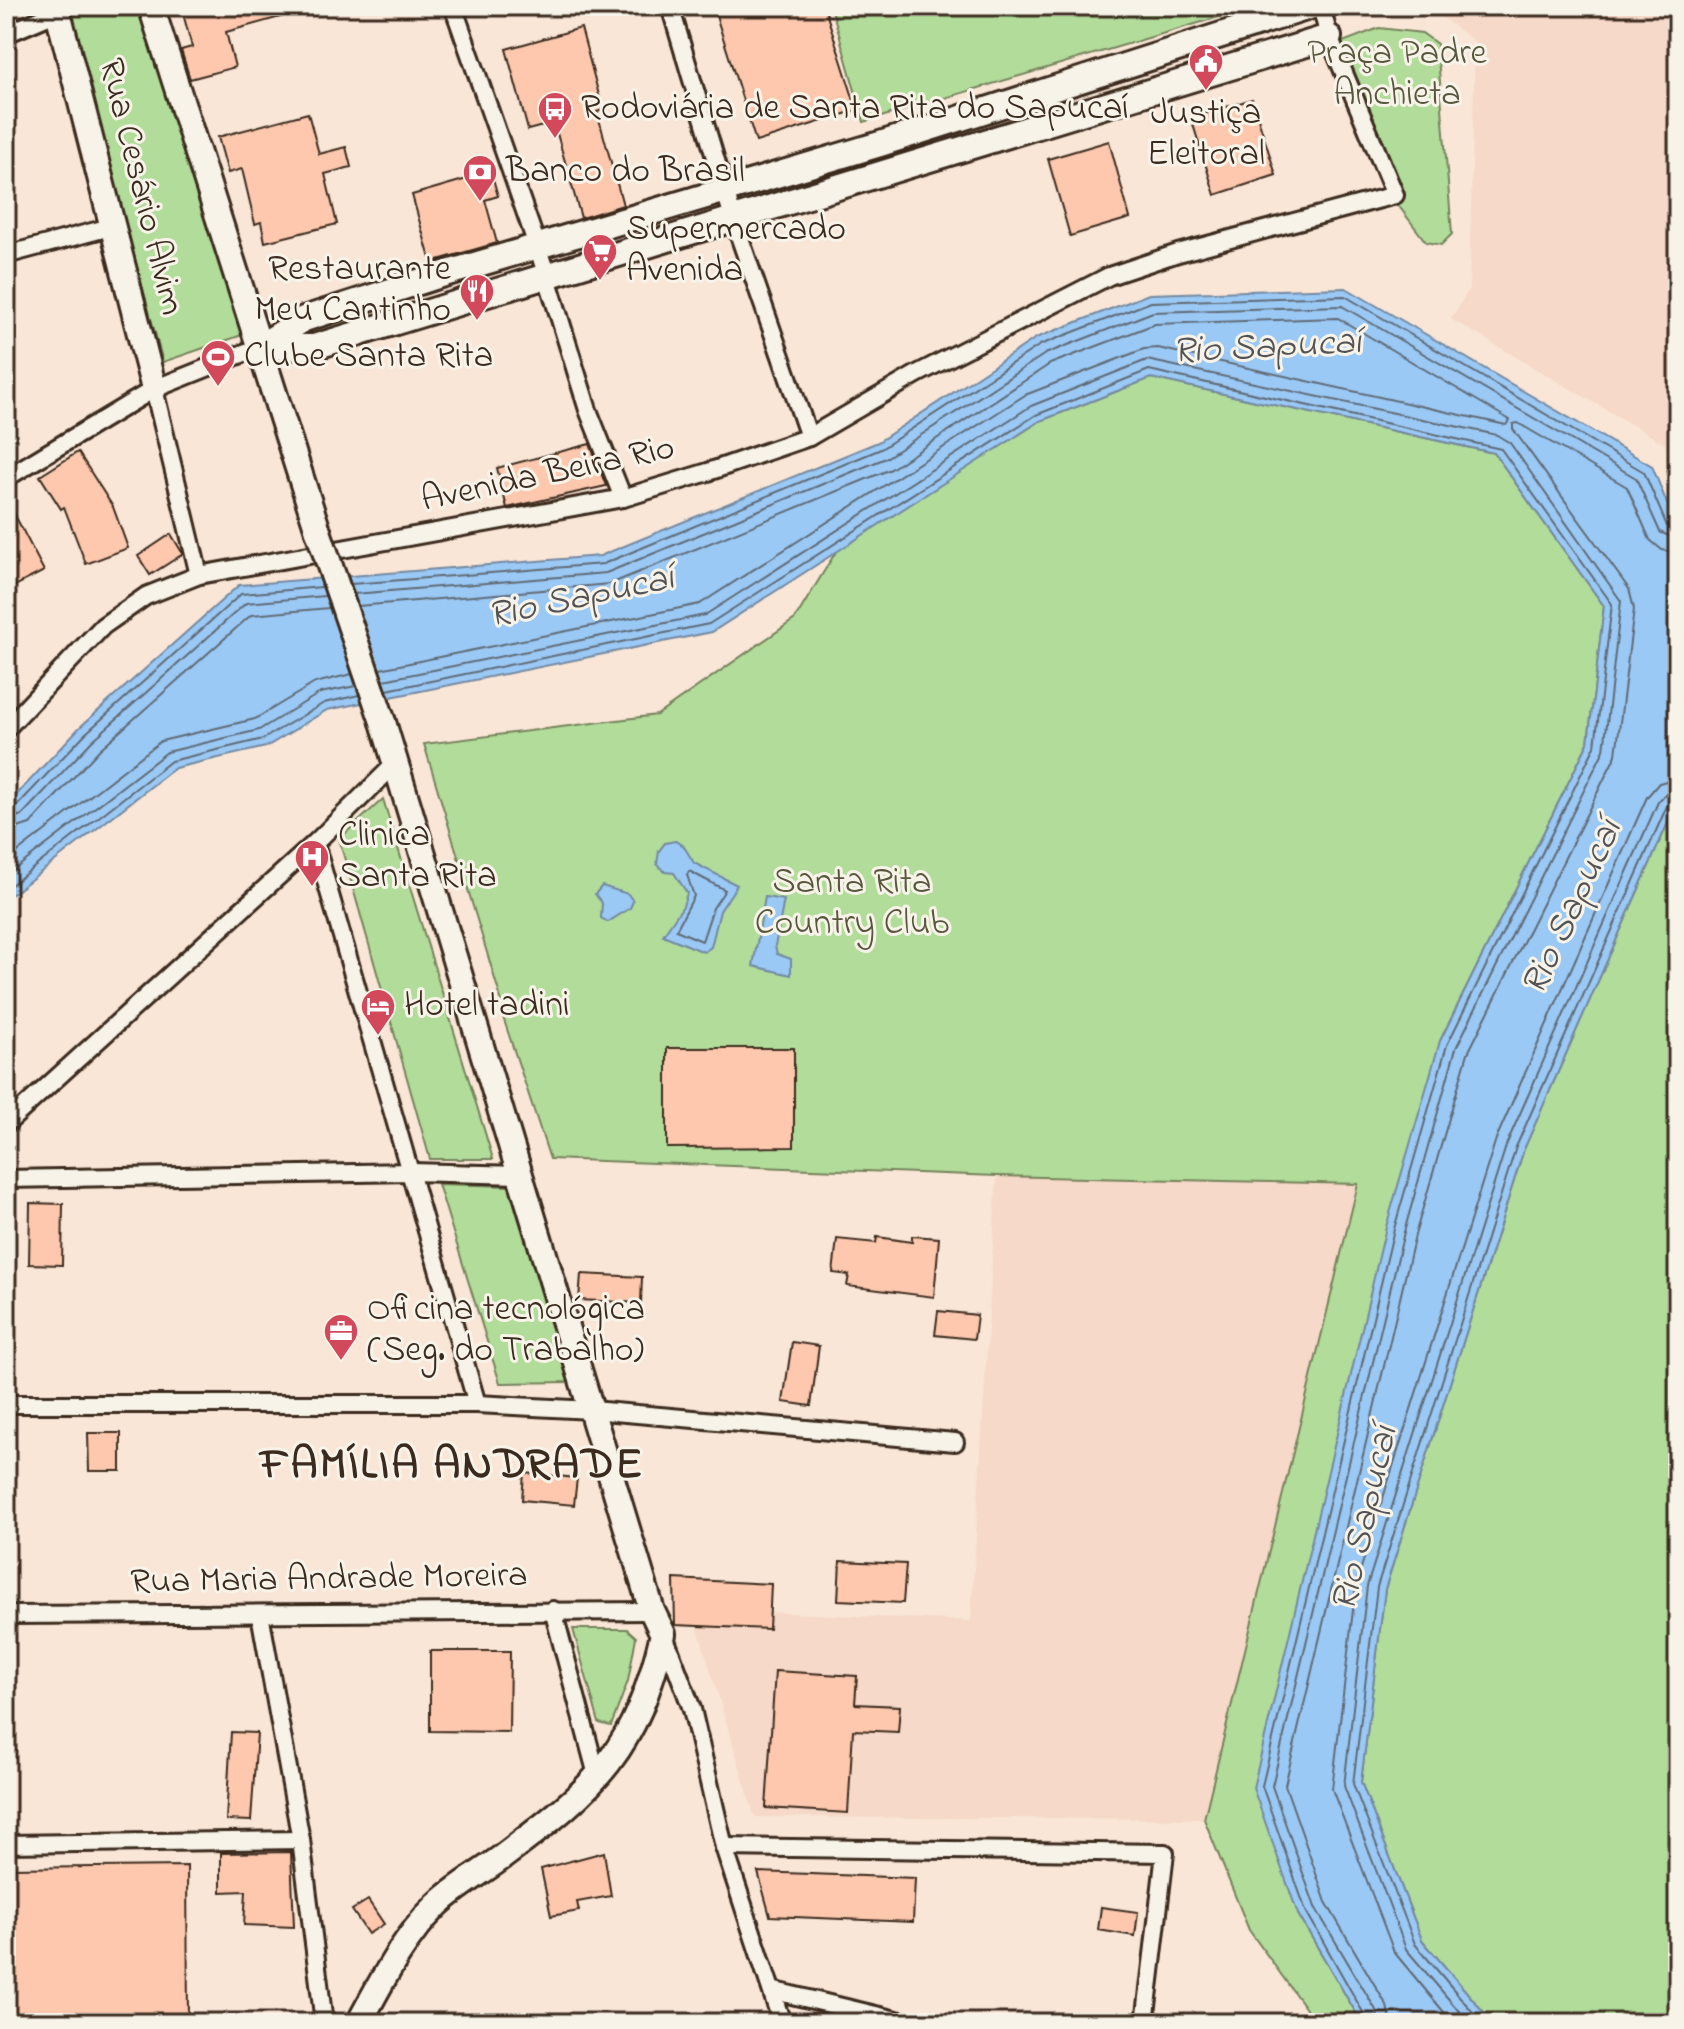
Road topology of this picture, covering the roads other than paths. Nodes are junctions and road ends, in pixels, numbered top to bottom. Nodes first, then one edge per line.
1 (151, 6) edge
2 (453, 6) edge
3 (670, 6) edge
4 (1312, 6) edge
5 (1321, 6) edge
6 (55, 9) edge
7 (6, 34) edge
8 (1329, 37) junction
9 (880, 144) junction
10 (890, 173) junction
11 (725, 191) junction
12 (734, 221) junction
13 (114, 226) junction
14 (538, 248) junction
15 (6, 255) edge
16 (546, 276) junction
17 (259, 347) junction
18 (154, 389) junction
19 (809, 437) junction
20 (6, 478) edge
21 (623, 498) junction
22 (199, 575) junction
23 (6, 729) edge
24 (397, 762) junction
25 (315, 843) junction
26 (6, 1124) edge
27 (412, 1172) junction
28 (522, 1175) junction
29 (6, 1179) edge
30 (6, 1404) edge
31 (477, 1404) junction
32 (592, 1410) junction
33 (955, 1442) dead end
34 (553, 1610) junction
35 (652, 1611) junction
36 (260, 1614) junction
37 (6, 1615) edge
38 (663, 1634) junction
39 (598, 1779) junction
40 (301, 1840) junction
41 (6, 1844) edge
42 (724, 1847) junction
43 (775, 1991) junction
44 (329, 2023) edge
45 (359, 2023) edge
46 (782, 2023) edge
47 (909, 2023) edge
48 (1145, 2023) edge

1 - 17 main road
2 - 14 street
3 - 11 street
4 - 9 main road
5 - 8 street
6 - 7 street
6 - 13 main road, Rua Cesário Alvim
8 - 10 main road
8 - 19 street, Avenida Beira Rio
9 - 10 street
9 - 11 main road
10 - 12 main road
11 - 12 street
11 - 14 main road
12 - 16 main road
12 - 19 street
13 - 15 street
13 - 18 main road, Rua Cesário Alvim
14 - 16 street
14 - 17 main road
16 - 17 main road
16 - 21 street
17 - 18 street
17 - 24 main road, bridge
18 - 20 street
18 - 22 street, Rua Cesário Alvim
19 - 21 street, Avenida Beira Rio
21 - 22 street, Avenida Beira Rio
22 - 23 street, Avenida Beira Rio
24 - 25 street
24 - 28 main road
25 - 26 street
25 - 27 street
27 - 28 street
27 - 29 street
27 - 31 street
28 - 32 main road
30 - 31 street
31 - 32 street
32 - 33 street
32 - 35 main road
34 - 35 street, Rua Maria Andrade Moreira
34 - 36 street, Rua Maria Andrade Moreira
34 - 39 street
35 - 38 main road
36 - 37 street, Rua Maria Andrade Moreira
36 - 40 street
38 - 39 main road
38 - 42 street
39 - 45 main road
40 - 41 street
40 - 44 street
42 - 43 street
42 - 48 street
43 - 46 street
43 - 47 street

